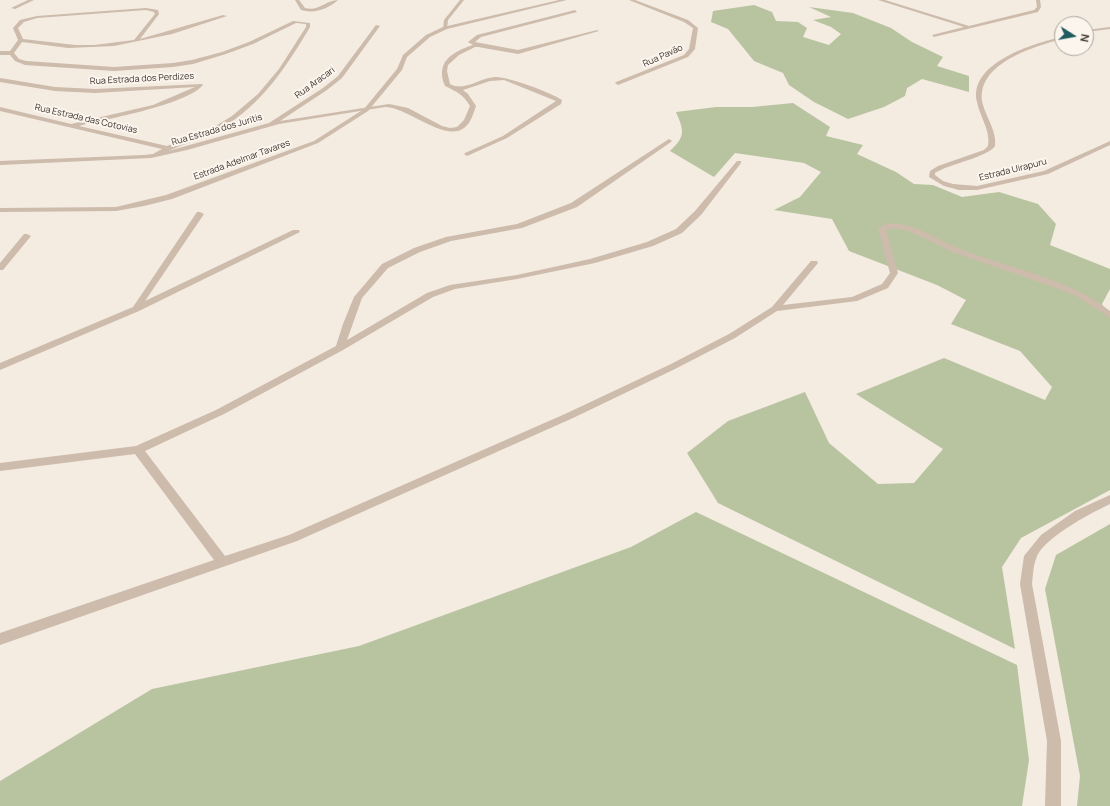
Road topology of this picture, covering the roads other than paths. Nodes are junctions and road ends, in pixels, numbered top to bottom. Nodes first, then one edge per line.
1 (32, 0) edge
2 (298, 0) edge
3 (336, 0) edge
4 (462, 0) edge
5 (565, 0) edge
6 (631, 0) edge
7 (880, 0) edge
8 (1038, 0) edge
9 (13, 8) dead end
10 (576, 11) dead end
11 (225, 16) dead end
12 (378, 26) dead end
13 (445, 28) junction
14 (969, 28) junction
15 (1110, 28) edge
16 (597, 31) dead end
17 (1094, 31) edge
18 (934, 36) dead end
19 (21, 40) junction
20 (136, 40) junction
21 (1054, 40) edge
22 (478, 45) junction
23 (0, 53) edge
24 (11, 53) junction
25 (0, 80) edge
26 (618, 83) dead end
27 (459, 90) junction
28 (0, 109) edge
29 (366, 110) junction
30 (73, 125) junction
31 (269, 125) junction
32 (669, 141) dead end
33 (1110, 143) edge
34 (167, 148) junction
35 (467, 154) dead end
36 (155, 155) junction
37 (739, 162) dead end
38 (0, 163) edge
39 (0, 210) edge
40 (200, 214) dead end
41 (296, 232) dead end
42 (27, 236) dead end
43 (814, 263) dead end
44 (0, 268) edge
45 (136, 309) junction
46 (775, 309) junction
47 (1110, 315) edge
48 (340, 348) junction
49 (0, 367) edge
50 (138, 450) junction
51 (0, 467) edge
52 (1110, 499) edge
53 (223, 563) junction
54 (0, 639) edge
55 (1053, 806) edge

1 - 9 street
2 - 3 street
4 - 13 street
5 - 13 street, Estrada Adelmar Tavares
6 - 26 street, Rua Pavão
7 - 14 street
8 - 14 street
10 - 22 street
11 - 20 street
12 - 31 street, Rua Aracari
13 - 29 street, Estrada Adelmar Tavares
14 - 18 street
15 - 17 street
16 - 22 street
19 - 20 street
19 - 20 street
19 - 24 street
21 - 33 street, Estrada Uirapuru
22 - 27 street
23 - 24 street
24 - 34 street
25 - 30 street, Rua Estrada dos Perdizes
27 - 29 street
27 - 35 street
28 - 30 street, Rua Estrada das Cotovias
29 - 31 street, Rua Estrada dos Juritis
29 - 39 street, Estrada Adelmar Tavares
30 - 34 street, Rua Estrada das Cotovias
31 - 36 street, Rua Estrada dos Juritis
32 - 48 street
34 - 36 street
36 - 38 street, Rua Estrada dos Juritis
37 - 48 street
40 - 45 street
41 - 45 street
42 - 44 street
43 - 46 street
45 - 49 street
46 - 47 street
46 - 53 street
48 - 50 street
50 - 51 street
50 - 53 street
52 - 55 street
53 - 54 street

